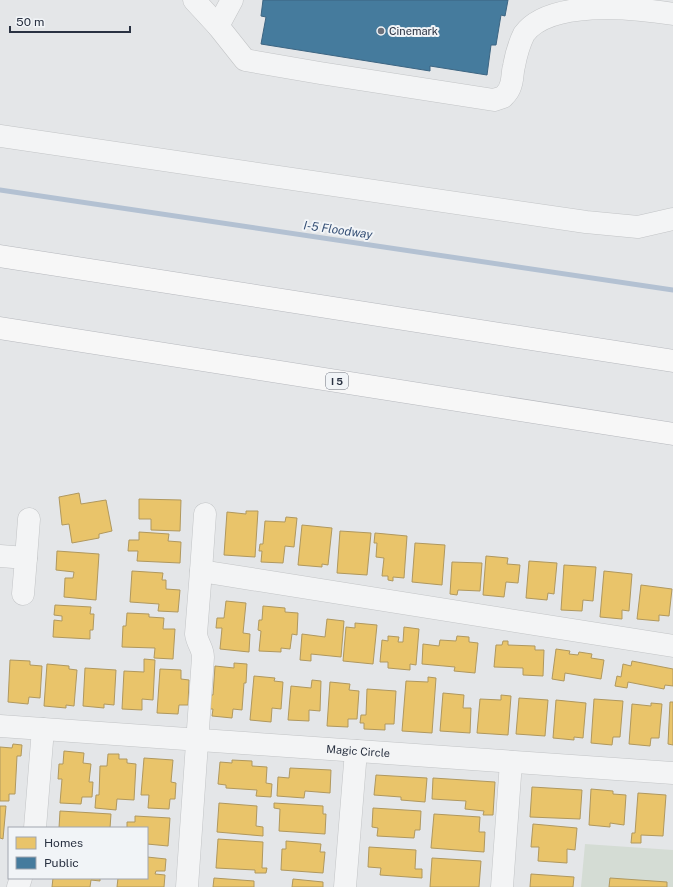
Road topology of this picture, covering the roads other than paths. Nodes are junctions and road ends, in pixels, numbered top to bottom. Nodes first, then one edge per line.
1 (194, 0) edge
2 (232, 0) edge
3 (673, 14) edge
4 (218, 26) junction
5 (0, 136) edge
6 (673, 219) edge
7 (0, 256) edge
8 (0, 328) edge
9 (673, 361) edge
10 (673, 434) edge
11 (206, 514) dead end
12 (29, 519) dead end
13 (0, 556) edge
14 (26, 558) junction
15 (201, 571) junction
16 (23, 594) dead end
17 (673, 646) edge
18 (0, 726) edge
19 (43, 728) junction
20 (197, 739) junction
21 (356, 751) junction
22 (511, 762) junction
23 (673, 773) edge
24 (36, 827) edge
25 (187, 887) edge
26 (345, 887) edge
27 (502, 887) edge

1 - 4 street
2 - 4 street
3 - 4 street
5 - 6 street
7 - 9 highway
8 - 10 highway, I 5
11 - 15 street
12 - 14 street
13 - 14 street
14 - 16 street
15 - 17 street
15 - 20 street
18 - 19 street, Magic Circle
19 - 20 street, Magic Circle
19 - 24 street
20 - 21 street, Magic Circle
20 - 25 street
21 - 22 street, Magic Circle
21 - 26 street
22 - 23 street, Magic Circle
22 - 27 street

